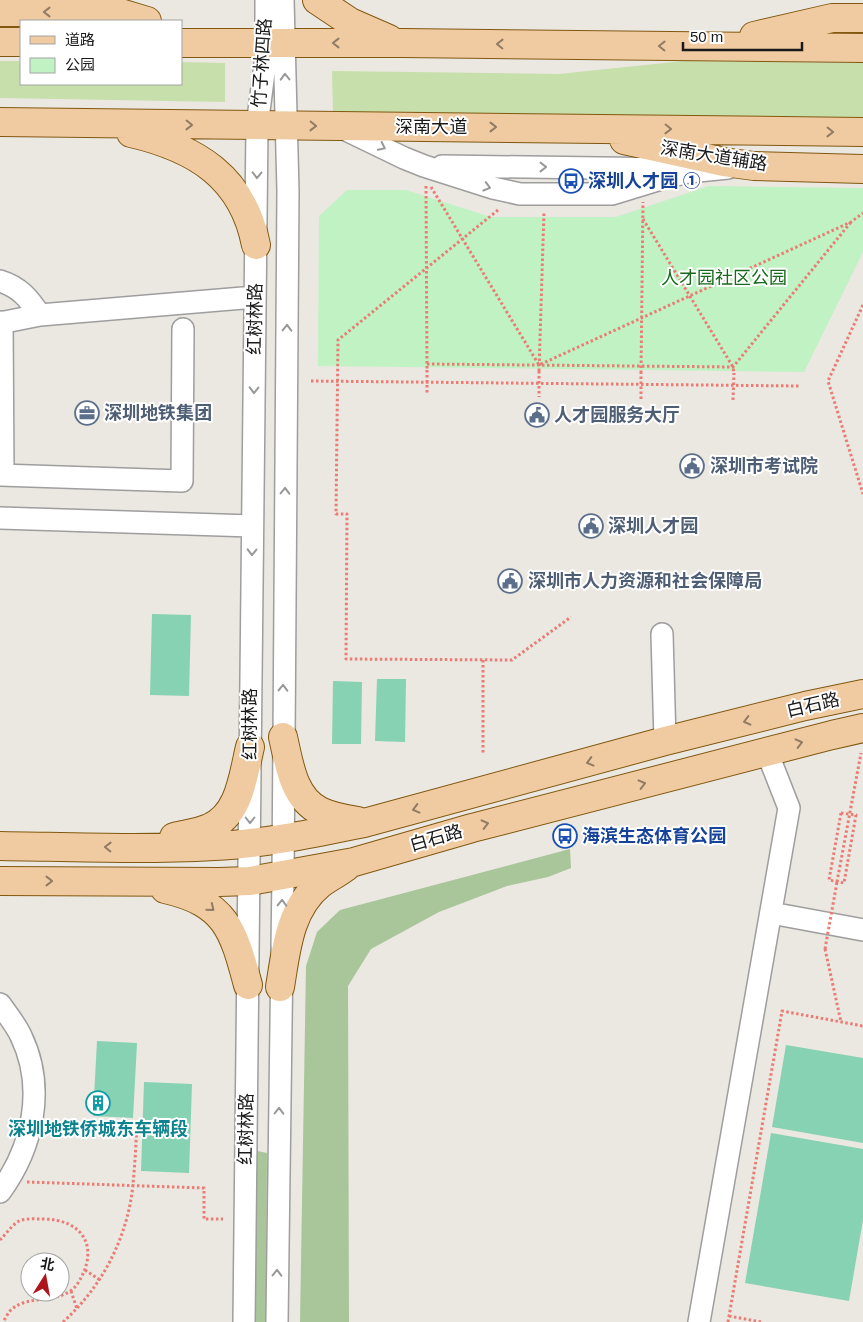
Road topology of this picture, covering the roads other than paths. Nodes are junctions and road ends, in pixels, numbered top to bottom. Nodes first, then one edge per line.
1 (70, 0) edge
2 (266, 0) edge
3 (283, 0) edge
4 (318, 0) edge
5 (0, 12) edge
6 (117, 12) junction
7 (863, 18) edge
8 (144, 20) edge
9 (182, 32) edge
10 (0, 42) edge
11 (20, 42) edge
12 (182, 43) edge
13 (275, 43) junction
14 (403, 43) junction
15 (217, 44) junction
16 (711, 46) junction
17 (863, 48) edge
18 (0, 122) edge
19 (60, 123) junction
20 (257, 126) junction
21 (286, 126) junction
22 (340, 127) junction
23 (567, 128) junction
24 (863, 132) edge
25 (754, 166) junction
26 (863, 169) edge
27 (711, 170) junction
28 (425, 175) junction
29 (256, 245) junction
30 (0, 281) edge
31 (255, 297) junction
32 (40, 316) junction
33 (1, 323) edge
34 (183, 328) dead end
35 (2, 475) edge
36 (0, 518) edge
37 (252, 526) junction
38 (662, 634) dead end
39 (863, 694) edge
40 (283, 737) junction
41 (666, 741) junction
42 (862, 741) edge
43 (250, 747) junction
44 (767, 752) junction
45 (364, 823) junction
46 (283, 838) junction
47 (250, 843) junction
48 (0, 846) edge
49 (136, 848) junction
50 (354, 862) junction
51 (283, 876) junction
52 (0, 881) edge
53 (132, 881) junction
54 (250, 881) junction
55 (771, 913) junction
56 (863, 930) edge
57 (248, 985) junction
58 (280, 987) junction
59 (0, 1004) edge
60 (5, 1185) edge
61 (244, 1322) edge
62 (276, 1322) edge
63 (699, 1322) edge

1 - 6 street
2 - 13 street, 竹子林四路
3 - 13 street, 竹子林四路
4 - 14 main road
6 -> 5 main road
6 - 8 main road
7 - 16 main road
9 - 15 main road
10 - 11 main road
12 - 15 main road
14 -> 13 main road
13 - 15 main road
13 - 20 street, 竹子林四路
21 -> 13 street, 竹子林四路
16 -> 14 main road
16 - 17 main road
18 - 19 main road, 深南大道
19 -> 20 main road, 深南大道
19 - 29 main road
20 - 21 main road, 深南大道
20 -> 29 street, 红树林路
21 -> 22 main road, 深南大道
40 -> 21 street, 红树林路
22 -> 23 main road, 深南大道
22 -> 28 street
23 -> 24 main road, 深南大道
23 - 25 main road, 深南大道辅路
25 - 26 main road, 深南大道辅路
25 - 27 street
28 -> 27 street
28 -> 27 street
29 - 31 street, 红树林路
30 - 32 street
31 - 32 street
31 -> 37 street, 红树林路
32 - 33 street
33 - 35 street
34 - 35 street
36 - 37 street
37 -> 43 street, 红树林路
38 - 41 street
39 -> 41 main road, 白石路
40 - 45 main road
40 - 46 street, 红树林路
41 -> 45 main road, 白石路
44 -> 42 main road, 白石路
43 -> 47 street, 红树林路
43 - 49 main road
50 -> 44 main road, 白石路
44 - 55 street
45 - 46 main road, 白石路
46 - 47 main road, 白石路
46 - 51 street, 红树林路
47 - 49 main road, 白石路
47 - 54 street, 红树林路
49 -> 48 main road, 白石路
50 - 51 main road, 白石路
50 - 58 main road
51 - 54 main road, 白石路
58 -> 51 street, 红树林路
52 -> 53 main road, 白石路
53 - 54 main road, 白石路
53 -> 57 main road
54 - 57 street, 红树林路
55 - 56 street
55 - 63 street
57 - 61 street, 红树林路
62 -> 58 street, 红树林路
59 - 60 street

